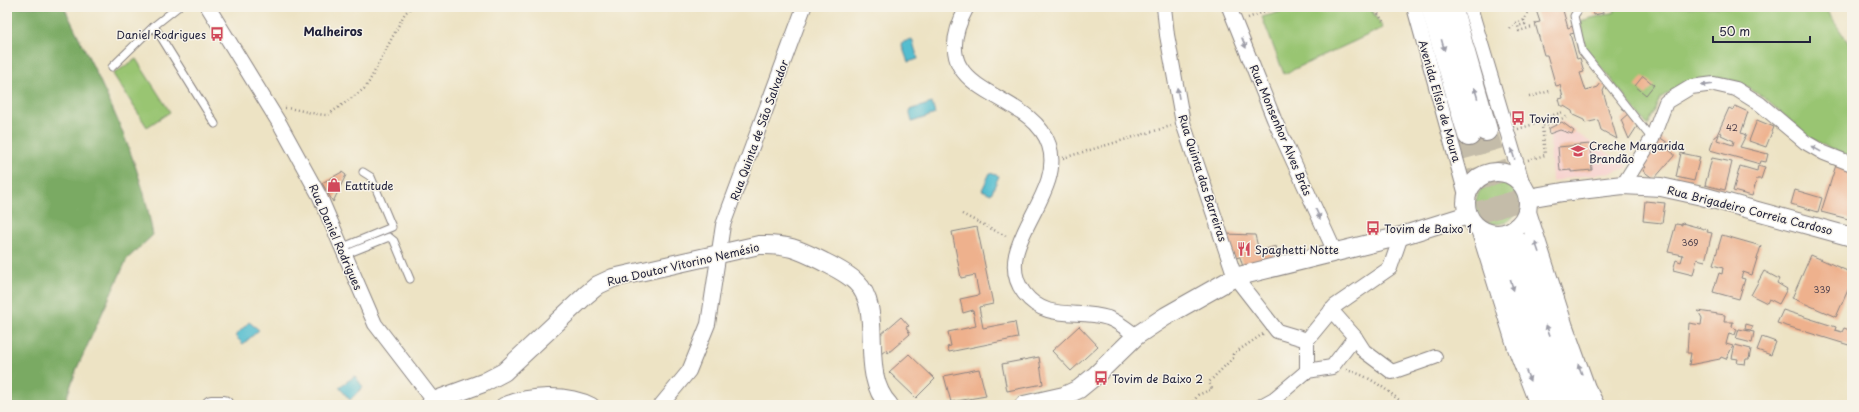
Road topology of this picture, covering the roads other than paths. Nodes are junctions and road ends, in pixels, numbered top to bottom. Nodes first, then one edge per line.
1 (178, 7) edge
2 (208, 7) edge
3 (804, 7) edge
4 (967, 7) edge
5 (1164, 7) edge
6 (1229, 7) edge
7 (1414, 7) edge
8 (1432, 7) edge
9 (1451, 7) edge
10 (1470, 7) edge
11 (1580, 7) edge
12 (154, 26) junction
13 (112, 67) dead end
14 (215, 124) dead end
15 (1487, 133) junction
16 (1652, 138) junction
17 (1852, 164) edge
18 (363, 172) dead end
19 (1623, 185) junction
20 (1466, 195) junction
21 (1526, 198) junction
22 (1468, 215) junction
23 (1480, 229) junction
24 (1401, 236) junction
25 (1852, 237) edge
26 (342, 251) junction
27 (1335, 252) junction
28 (719, 254) junction
29 (1235, 277) junction
30 (410, 279) dead end
31 (1331, 310) junction
32 (1136, 336) junction
33 (1355, 337) junction
34 (1308, 340) junction
35 (1435, 357) dead end
36 (1307, 371) junction
37 (438, 404) edge
38 (1268, 404) edge
39 (211, 405) edge
40 (224, 405) edge
41 (504, 405) edge
42 (592, 405) edge
43 (661, 405) edge
44 (889, 405) edge
45 (1024, 405) edge
46 (1539, 405) edge
47 (1557, 405) edge
48 (1579, 405) edge
49 (1595, 405) edge

1 - 12 lane
2 - 26 street, Rua Daniel Rodrigues
3 - 28 street, Rua Quinta de São Salvador
4 - 32 street
29 -> 5 street, Rua Quinta das Barreiras
6 -> 27 street, Rua Monsenhor Alves Brás
7 - 20 street, Avenida Elísio de Moura
8 -> 15 highway
15 -> 9 highway
10 - 15 street
11 - 16 lane
12 - 13 lane
12 - 14 lane
21 -> 15 street
17 -> 16 street
16 - 19 street
18 - 26 lane
19 - 21 street, Rua Brigadeiro Correia Cardoso
19 - 25 street, Rua Brigadeiro Correia Cardoso
20 - 21 street
20 - 22 street
21 - 23 street
49 -> 21 street
22 - 23 street
22 - 24 street
23 -> 46 street
24 - 27 street
24 - 31 street
26 - 30 lane
26 - 37 street, Rua Daniel Rodrigues
27 - 29 street
28 - 37 street, Rua Doutor Vitorino Nemésio
28 - 43 street, Rua Quinta de São Salvador
28 - 44 street, Rua Doutor Vitorino Nemésio
29 - 32 street
29 - 34 street, Rua Quinta das Barreiras
31 - 33 street
31 - 34 street
32 - 45 street
33 - 35 street
33 - 36 street
34 - 36 street
36 - 38 street
39 - 40 street
41 - 42 street
48 -> 47 highway

